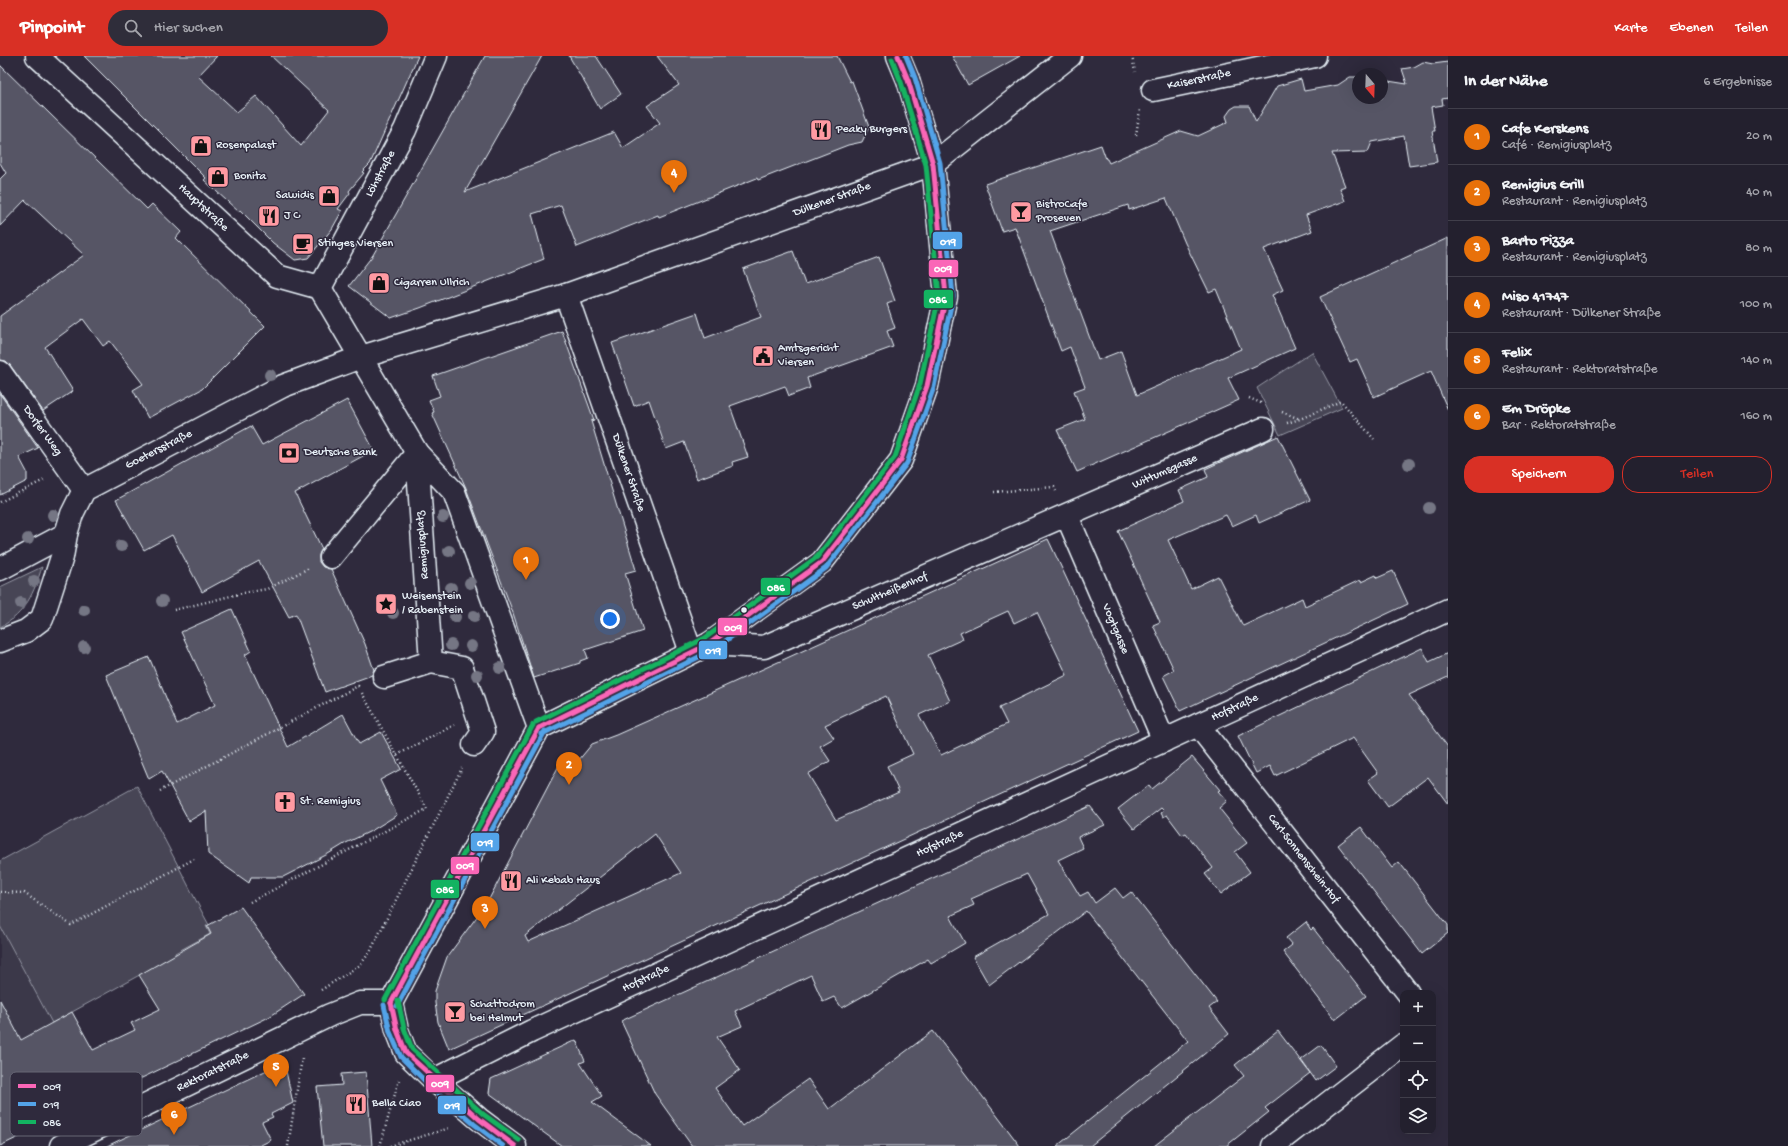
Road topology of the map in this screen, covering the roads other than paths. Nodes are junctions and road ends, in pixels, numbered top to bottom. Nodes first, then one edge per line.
1 (37, 56) edge
2 (436, 56) edge
3 (898, 56) edge
4 (1070, 56) edge
5 (1315, 56) edge
6 (1147, 98) road end
7 (933, 164) junction
8 (320, 288) junction
9 (566, 295) junction
10 (405, 343) joint
11 (361, 357) junction
12 (0, 372) edge
13 (1263, 429) road end
14 (417, 452) junction
15 (84, 490) junction
16 (1067, 516) junction
17 (66, 534) junction
18 (331, 557) road end
19 (0, 569) edge
20 (1448, 610) edge
21 (0, 641) edge
22 (700, 648) junction
23 (431, 662) junction
24 (384, 676) dead end
25 (1198, 725) junction
26 (539, 728) junction
27 (1164, 742) junction
28 (474, 745) road end
29 (1406, 990) edge
30 (392, 1003) junction
31 (1400, 1047) edge
32 (434, 1080) junction
33 (142, 1107) edge
34 (82, 1136) edge
35 (61, 1146) edge
36 (515, 1146) edge
37 (1273, 1146) edge

1 - 8 street, Hauptstraße
2 - 8 street, Löhstraße
3 - 7 street, Schultheißenhof
4 - 7 street, Dülkener Straße
5 - 6 street, Kaiserstraße
7 - 9 street, Dülkener Straße
7 - 22 street, Schultheißenhof
8 - 11 street
9 - 10 street, Dülkener Straße
9 - 22 street, Dülkener Straße
10 - 11 street, Goetersstraße
11 - 14 street, Remigiusplatz
11 - 15 street, Goetersstraße
12 - 15 street, Dorfer Weg
13 - 16 street, Wittumsgasse
14 - 18 street
14 - 23 street, Remigiusplatz
14 - 26 street, Remigiusplatz
15 - 17 street
16 - 22 street, Schultheißenhof
16 - 27 street, Vogtgasse
17 - 19 street
17 - 21 street
20 - 25 street, Hofstraße
22 - 26 street, Schultheißenhof
23 - 24 street
23 - 28 street
25 - 27 street, Hofstraße
25 - 29 street, Carl-Sonnenschein-Hof
26 - 30 street
27 - 32 street, Hofstraße
30 - 32 street
30 - 33 street, Rektoratstraße
31 - 37 street
32 - 36 street
34 - 35 street, Rektoratstraße

